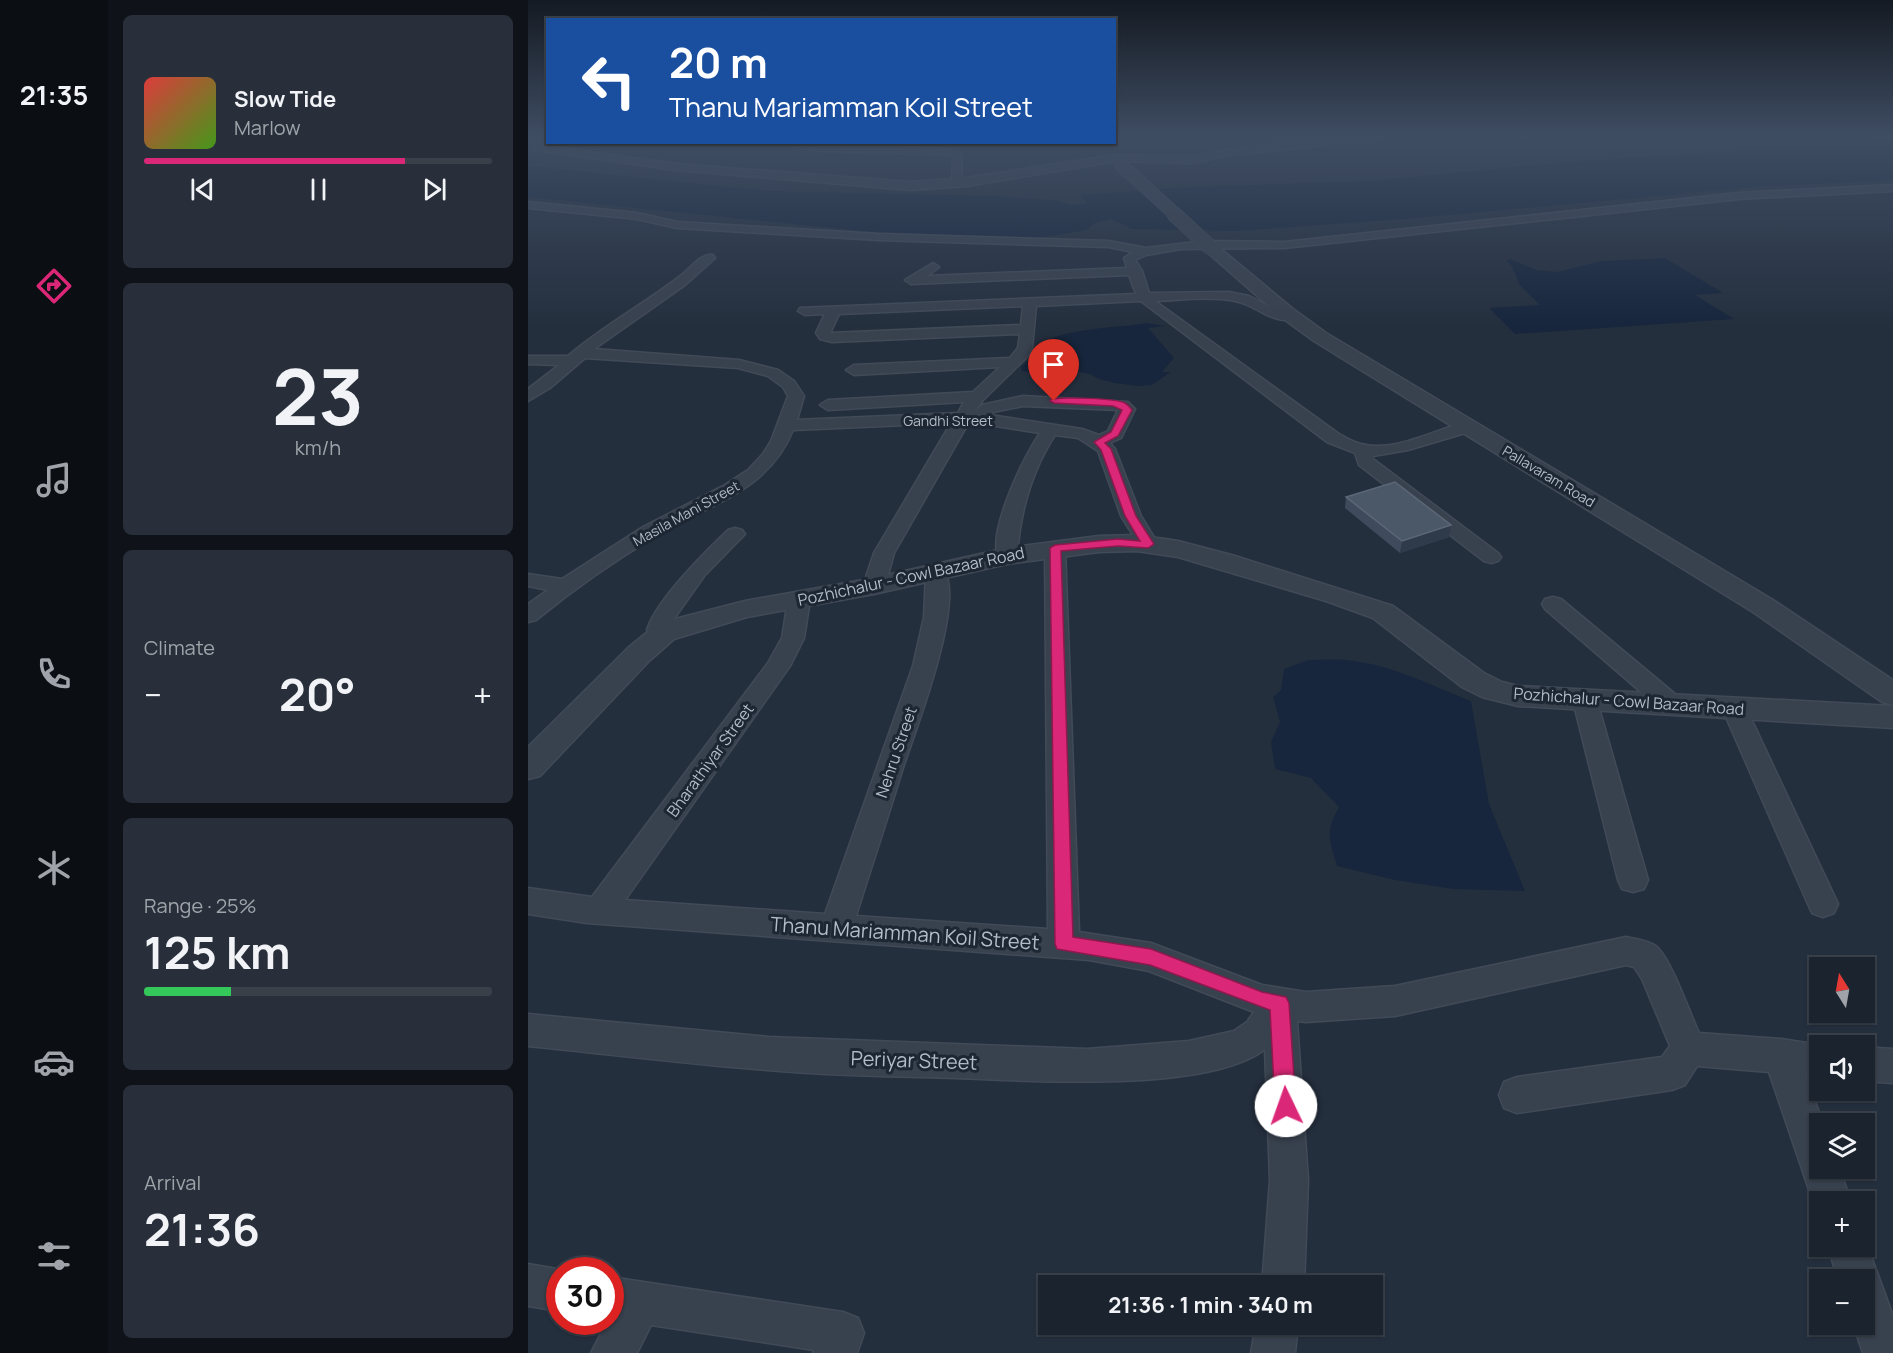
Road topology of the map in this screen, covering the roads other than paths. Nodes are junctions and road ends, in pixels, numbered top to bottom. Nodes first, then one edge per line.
1 (1159, 200) edge
2 (1701, 200) edge
3 (528, 205) edge
4 (1146, 251) junction
5 (709, 258) dead end
6 (933, 267) dead end
7 (1136, 271) junction
8 (1144, 297) junction
9 (1030, 302) junction
10 (834, 309) junction
11 (805, 311) dead end
12 (1292, 316) junction
13 (1027, 329) junction
14 (578, 357) junction
15 (528, 360) edge
16 (1015, 362) junction
17 (854, 370) dead end
18 (528, 396) edge
19 (977, 397) junction
20 (828, 405) dead end
21 (970, 418) junction
22 (788, 425) junction
23 (1466, 427) junction
24 (1051, 429) junction
25 (1099, 442) junction
26 (1363, 450) junction
27 (735, 534) dead end
28 (1148, 544) junction
29 (1055, 548) junction
30 (1006, 556) junction
31 (1491, 557) dead end
32 (936, 572) junction
33 (528, 580) edge
34 (564, 586) junction
35 (874, 586) junction
36 (799, 600) junction
37 (1553, 604) dead end
38 (528, 615) edge
39 (661, 636) junction
40 (1893, 695) edge
41 (1585, 701) junction
42 (1672, 705) junction
43 (1734, 708) junction
44 (1893, 717) edge
45 (528, 766) edge
46 (1633, 880) dead end
47 (528, 901) edge
48 (1823, 904) dead end
49 (600, 911) junction
50 (836, 928) junction
51 (1064, 944) junction
52 (1280, 1003) junction
53 (528, 1030) edge
54 (1688, 1049) junction
55 (1781, 1056) junction
56 (1809, 1059) edge
57 (1875, 1065) edge
58 (1893, 1066) edge
59 (1517, 1095) dead end
60 (1809, 1136) edge
61 (1284, 1275) edge
62 (528, 1285) edge
63 (546, 1288) edge
64 (626, 1300) edge
65 (1875, 1325) edge
66 (1275, 1335) edge
67 (613, 1353) edge
68 (835, 1353) edge
69 (1273, 1353) edge
70 (1885, 1353) edge

1 - 12 street, Pallavaram Road, bridge
2 - 4 street
3 - 4 street
4 - 7 street
5 - 14 street
6 - 7 street
7 - 8 street
8 - 9 street
8 - 12 street
8 - 26 street
9 - 10 street
9 - 13 street
10 - 11 street
10 - 13 street
12 - 23 street, Pallavaram Road
13 - 16 street
14 - 15 street
14 - 18 street
14 - 22 street, Masila Mani Street
16 - 17 street
16 - 19 street
19 - 20 street
19 - 21 street
21 - 22 street, Gandhi Street
21 - 24 street, Gandhi Street
21 - 25 street
21 - 35 street
22 - 34 street, Masila Mani Street
23 - 26 street
23 - 40 street, Pallavaram Road
24 - 25 street, Gandhi Street
24 - 30 street
25 - 28 street
26 - 31 street
27 - 39 street
28 - 29 street, Pozhichalur - Cowl Bazaar Road
28 - 41 street, Pozhichalur - Cowl Bazaar Road
29 - 30 street, Pozhichalur - Cowl Bazaar Road
29 - 51 street
30 - 32 street, Pozhichalur - Cowl Bazaar Road
32 - 35 street, Pozhichalur - Cowl Bazaar Road
32 - 50 street, Nehru Street
33 - 34 street
34 - 38 street, Masila Mani Street
35 - 36 street, Pozhichalur - Cowl Bazaar Road
36 - 39 street, Pozhichalur - Cowl Bazaar Road
36 - 49 street, Bharathiyar Street
37 - 42 street
39 - 45 street, Pozhichalur - Cowl Bazaar Road
41 - 42 street, Pozhichalur - Cowl Bazaar Road
41 - 46 street
42 - 43 street, Pozhichalur - Cowl Bazaar Road
43 - 44 street, Pozhichalur - Cowl Bazaar Road
43 - 48 street
47 - 49 street, Thanu Mariamman Koil Street
49 - 50 street, Thanu Mariamman Koil Street
50 - 51 street, Thanu Mariamman Koil Street
51 - 52 street, Thanu Mariamman Koil Street
52 - 53 street, Periyar Street
52 - 54 street, Thanu Mariamman Koil Street
52 - 61 street
54 - 55 street
54 - 59 street
55 - 56 street
55 - 60 street
57 - 58 street
62 - 63 street
64 - 67 street
64 - 68 street
65 - 70 street
66 - 69 street

